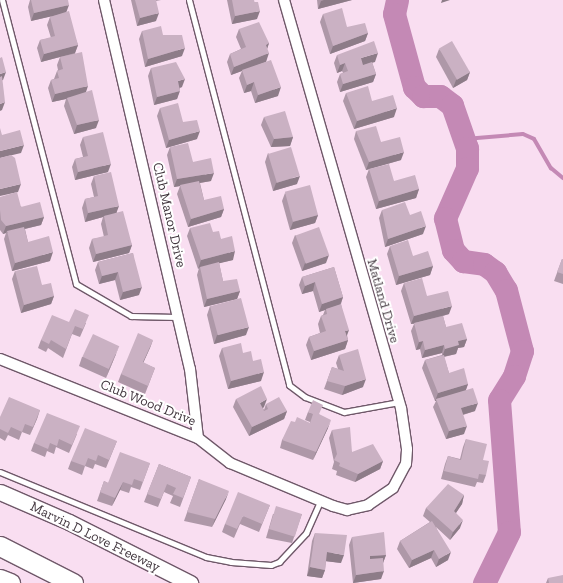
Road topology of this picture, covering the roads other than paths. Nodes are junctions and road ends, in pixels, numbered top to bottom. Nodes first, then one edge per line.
1 (2, 0) edge
2 (104, 0) edge
3 (189, 0) edge
4 (284, 0) edge
5 (177, 317) junction
6 (0, 358) edge
7 (399, 402) junction
8 (198, 438) junction
9 (0, 472) edge
10 (279, 483) joint
11 (0, 492) edge
12 (320, 501) junction
13 (0, 546) edge
14 (0, 579) edge
15 (10, 583) edge
16 (73, 583) edge
17 (190, 583) edge

1 - 5 lane
2 - 5 street, Club Manor Drive
3 - 7 lane
4 - 7 street, Matland Drive
5 - 8 street, Club Manor Drive
6 - 8 street, Club Wood Drive
7 - 12 street, Matland Drive
8 - 10 street, Club Wood Drive
9 - 12 lane
10 - 12 street, Matland Drive
11 - 17 main road, Marvin D Love Freeway
13 - 16 highway
14 - 15 highway

